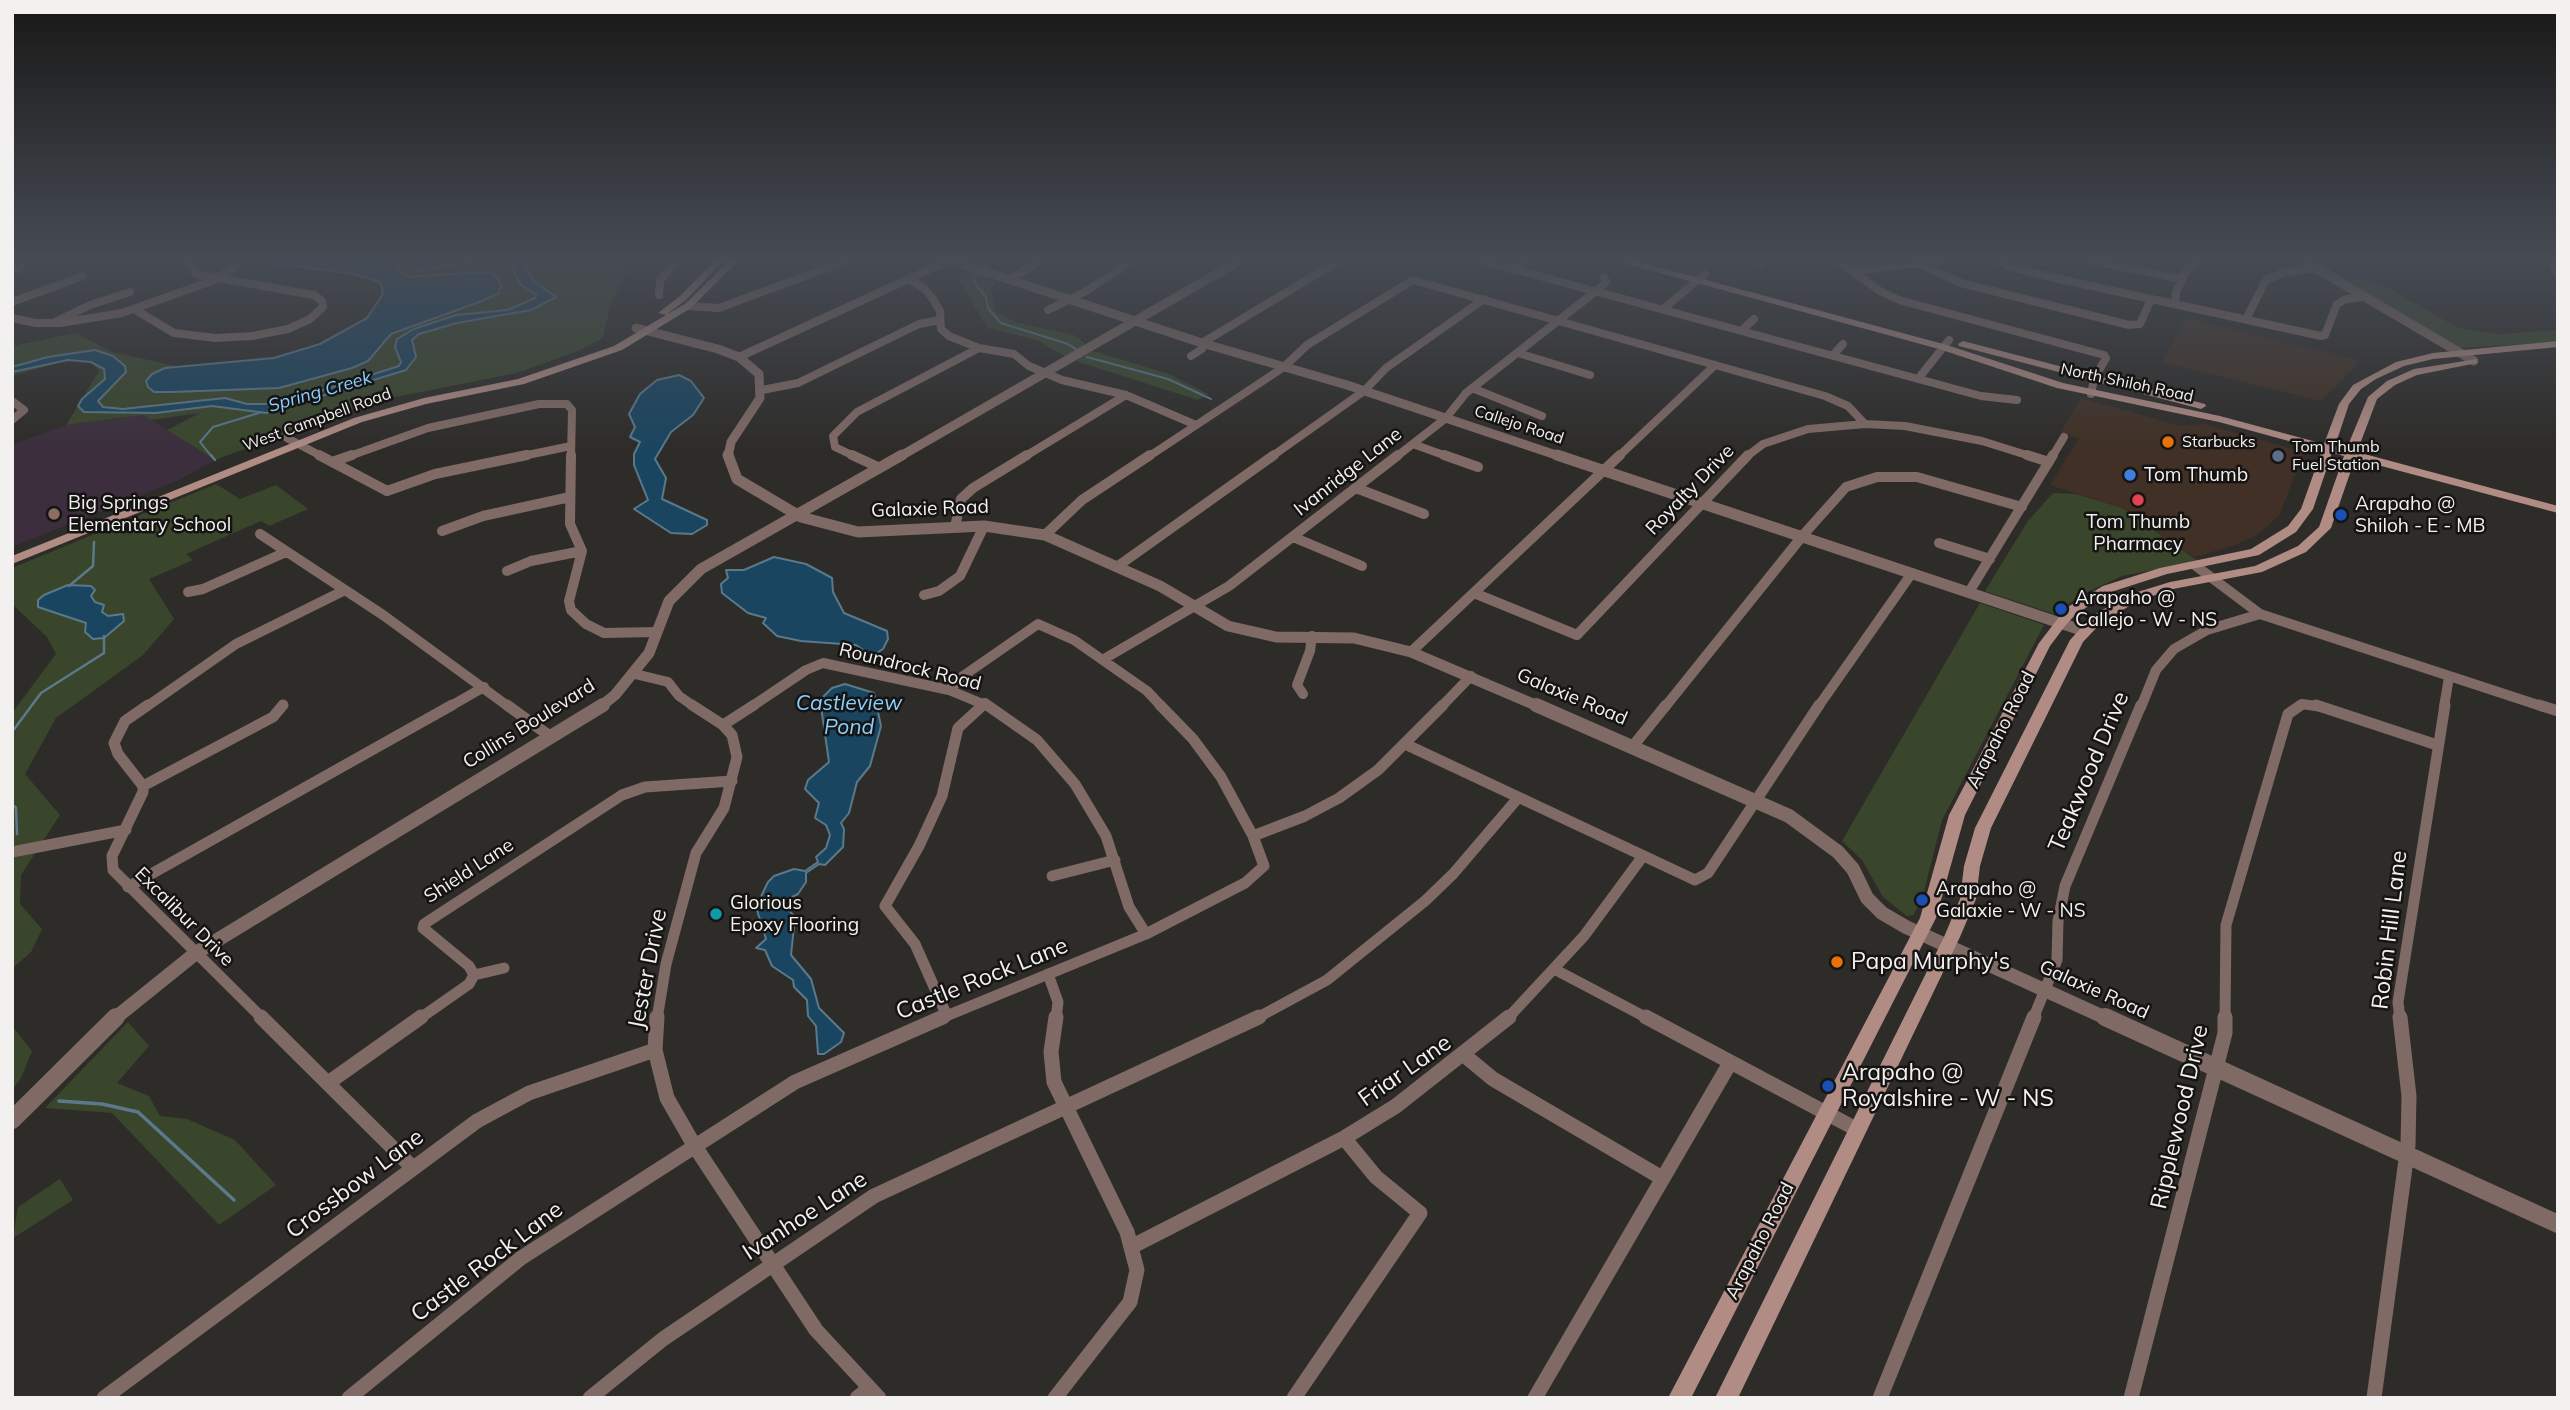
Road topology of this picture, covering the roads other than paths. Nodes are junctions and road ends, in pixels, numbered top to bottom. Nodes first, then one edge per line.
1 (157, 323) edge
2 (303, 323) edge
3 (651, 323) edge
4 (656, 323) edge
5 (814, 323) edge
6 (925, 323) edge
7 (941, 323) edge
8 (1137, 323) edge
9 (1140, 323) edge
10 (1236, 323) edge
11 (1342, 323) edge
12 (1450, 323) edge
13 (1556, 323) edge
14 (1569, 323) edge
15 (1715, 323) edge
16 (1750, 323) edge
17 (1868, 323) edge
18 (1985, 323) edge
19 (2263, 323) edge
20 (2330, 323) edge
21 (2400, 323) edge
22 (642, 330) junction
23 (1742, 330) junction
24 (1202, 343) junction
25 (1843, 344) dead end
26 (1946, 344) junction
27 (2558, 344) edge
28 (979, 348) junction
29 (1518, 353) junction
30 (2558, 354) edge
31 (1833, 355) junction
32 (1191, 356) dead end
33 (739, 357) junction
34 (2462, 357) junction
35 (1714, 365) junction
36 (1284, 367) junction
37 (1045, 374) junction
38 (1590, 375) dead end
39 (2375, 375) junction
40 (1918, 379) junction
41 (2094, 379) junction
42 (2393, 382) junction
43 (1472, 388) junction
44 (762, 390) junction
45 (1364, 391) junction
46 (2091, 394) junction
47 (28, 395) dead end
48 (1126, 395) junction
49 (2017, 400) dead end
50 (14, 401) edge
51 (2216, 411) junction
52 (2189, 413) junction
53 (1542, 416) dead end
54 (1446, 418) junction
55 (12, 420) edge
56 (1865, 424) junction
57 (1196, 425) junction
58 (1768, 430) dead end
59 (2064, 437) dead end
60 (1777, 438) junction
61 (292, 440) junction
62 (1413, 444) junction
63 (2330, 445) junction
64 (571, 446) junction
65 (2352, 451) junction
66 (2049, 461) junction
67 (332, 462) junction
68 (878, 467) junction
69 (1478, 467) dead end
70 (1604, 470) junction
71 (2444, 476) junction
72 (1356, 488) junction
73 (570, 497) junction
74 (1700, 502) junction
75 (2558, 502) edge
76 (2022, 506) junction
77 (2558, 510) edge
78 (795, 513) junction
79 (1424, 514) dead end
80 (984, 526) junction
81 (955, 527) junction
82 (2292, 529) junction
83 (442, 531) dead end
84 (260, 534) dead end
85 (1045, 535) junction
86 (1802, 536) junction
87 (1293, 537) junction
88 (2315, 539) junction
89 (1938, 542) dead end
90 (44, 543) junction
91 (582, 551) junction
92 (12, 552) edge
93 (286, 552) junction
94 (1990, 559) junction
95 (12, 560) edge
96 (1118, 566) junction
97 (1362, 566) dead end
98 (2196, 566) junction
99 (508, 571) dead end
100 (1912, 573) junction
101 (2212, 578) junction
102 (344, 591) junction
103 (188, 592) dead end
104 (1969, 592) junction
105 (1474, 593) junction
106 (924, 595) dead end
107 (1194, 607) junction
108 (2260, 614) junction
109 (2060, 623) junction
110 (2084, 631) junction
111 (657, 632) junction
112 (1312, 636) junction
113 (1411, 652) junction
114 (1104, 659) junction
115 (635, 674) junction
116 (1471, 676) junction
117 (2449, 677) junction
118 (484, 687) junction
119 (949, 690) junction
120 (1303, 694) dead end
121 (985, 703) junction
122 (283, 705) dead end
123 (2558, 711) edge
124 (723, 725) junction
125 (551, 737) junction
126 (1405, 744) junction
127 (2437, 745) junction
128 (1633, 746) junction
129 (732, 780) junction
130 (143, 786) junction
131 (1518, 798) junction
132 (1755, 800) junction
133 (125, 830) junction
134 (1253, 836) junction
135 (12, 852) edge
136 (1643, 856) junction
137 (1115, 860) junction
138 (1052, 876) dead end
139 (128, 887) junction
140 (1920, 933) junction
141 (1146, 934) junction
142 (1948, 947) junction
143 (196, 953) junction
144 (504, 968) dead end
145 (1554, 969) junction
146 (1048, 974) junction
147 (474, 975) junction
148 (2044, 990) junction
149 (947, 1016) junction
150 (655, 1049) junction
151 (1464, 1055) junction
152 (1730, 1063) junction
153 (2217, 1069) junction
154 (328, 1083) junction
155 (33, 1096) junction
156 (12, 1107) edge
157 (1066, 1109) junction
158 (1826, 1113) junction
159 (12, 1120) edge
160 (1858, 1130) junction
161 (1343, 1138) junction
162 (694, 1145) junction
163 (2406, 1156) junction
164 (414, 1168) junction
165 (1662, 1178) junction
166 (2558, 1224) edge
167 (1133, 1247) junction
168 (771, 1264) junction
169 (868, 1395) edge
170 (104, 1398) edge
171 (349, 1398) edge
172 (590, 1398) edge
173 (1055, 1398) edge
174 (1294, 1398) edge
175 (1535, 1398) edge
176 (1679, 1398) edge
177 (1726, 1398) edge
178 (1880, 1398) edge
179 (2131, 1398) edge
180 (2374, 1398) edge

1 - 2 street
3 - 22 main road, West Campbell Road
4 - 22 main road, West Campbell Road
5 - 33 street
6 - 44 street
7 - 28 street
8 - 37 street, Collins Boulevard
9 - 24 street, Callejo Road
10 - 24 street
11 - 36 street
12 - 45 street
13 - 29 street, Ivanridge Lane
14 - 35 street
15 - 23 street
16 - 23 street
17 - 26 main road, North Shiloh Road
18 - 41 street
19 - 20 street
21 - 34 street
22 - 33 street
22 - 61 main road, West Campbell Road
23 - 31 street
24 - 32 street
24 - 36 street, Callejo Road
25 - 31 street
26 - 40 street
26 - 41 main road, North Shiloh Road
26 - 46 main road, North Shiloh Road
27 - 34 main road, Arapaho Road
28 - 37 street
28 - 68 street
29 - 38 street
29 - 43 street, Ivanridge Lane
30 - 34 main road, Arapaho Road
31 - 40 street
33 - 44 street
34 - 39 main road, Arapaho Road
34 - 42 main road, Arapaho Road
35 - 56 street
35 - 70 street
36 - 45 street, Callejo Road
36 - 57 street
37 - 48 street
37 - 68 street, Collins Boulevard
39 - 42 main road
39 - 63 main road, Arapaho Road
40 - 49 street
41 - 46 street
41 - 51 main road, North Shiloh Road
42 - 65 main road, Arapaho Road
43 - 53 street
43 - 54 street, Ivanridge Lane
44 - 78 street, Galaxie Road
45 - 54 street, Callejo Road
45 - 96 street
46 - 52 main road, North Shiloh Road
47 - 50 street
48 - 57 street
48 - 81 street
50 - 55 street
51 - 52 main road
51 - 63 main road, North Shiloh Road
52 - 63 main road, North Shiloh Road
54 - 62 street, Ivanridge Lane
54 - 70 street, Callejo Road
56 - 60 street, Royalty Drive
56 - 66 street, Royalty Drive
57 - 85 street
58 - 60 street
59 - 66 street
60 - 74 street, Royalty Drive
61 - 67 street
61 - 90 main road, West Campbell Road
62 - 69 street
62 - 72 street, Ivanridge Lane
63 - 65 main road, North Shiloh Road
63 - 82 main road, Arapaho Road
64 - 67 street
64 - 67 street
64 - 73 street
65 - 71 main road, North Shiloh Road
65 - 88 main road, Arapaho Road
66 - 76 street
68 - 78 street, Collins Boulevard
70 - 74 street, Callejo Road
70 - 105 street
71 - 75 main road, North Shiloh Road
71 - 77 main road, North Shiloh Road
72 - 79 street
72 - 87 street, Ivanridge Lane
73 - 83 street
73 - 91 street
74 - 86 street, Callejo Road
74 - 105 street, Royalty Drive
76 - 86 street
76 - 94 street
78 - 81 street, Galaxie Road
78 - 111 street, Collins Boulevard
80 - 81 street, Galaxie Road
80 - 85 street, Galaxie Road
80 - 106 street
82 - 88 main road
82 - 98 main road, Arapaho Road
84 - 93 street
85 - 96 street, Galaxie Road
86 - 100 street, Callejo Road
86 - 128 street
87 - 97 street
87 - 107 street, Ivanridge Lane
88 - 101 main road, Arapaho Road
89 - 94 street
90 - 92 main road, West Campbell Road
90 - 95 main road, West Campbell Road
91 - 99 street
91 - 111 street
93 - 102 street
93 - 103 street
94 - 104 street
96 - 107 street, Galaxie Road
98 - 101 street
98 - 109 main road, Arapaho Road
100 - 104 street, Callejo Road
100 - 132 street
101 - 108 street
101 - 110 main road, Arapaho Road
102 - 118 street
102 - 130 street
104 - 109 street, Callejo Road
105 - 113 street
107 - 112 street, Galaxie Road
107 - 114 street, Ivanridge Lane
108 - 117 street
108 - 148 street, Teakwood Drive
109 - 110 street, Callejo Road
109 - 140 main road, Arapaho Road
110 - 142 main road, Arapaho Road
111 - 115 street, Collins Boulevard
112 - 113 street, Galaxie Road
112 - 120 street
113 - 116 street, Galaxie Road
114 - 119 street, Castle Rock Lane
114 - 134 street, Castle Rock Lane
115 - 124 street
115 - 125 street, Collins Boulevard
116 - 126 street
116 - 128 street, Galaxie Road
117 - 123 street
117 - 127 street, Robin Hill Lane
118 - 125 street
118 - 139 street
119 - 121 street, Roundrock Road
119 - 124 street, Roundrock Road
121 - 137 street, Roundrock Road
121 - 149 street
122 - 130 street
124 - 129 street, Jester Drive
125 - 143 street, Collins Boulevard
126 - 131 street
126 - 134 street
127 - 153 street, Ripplewood Drive
127 - 163 street, Robin Hill Lane
128 - 132 street, Galaxie Road
129 - 147 street, Shield Lane
129 - 150 street, Jester Drive
130 - 133 street, Excalibur Drive
131 - 136 street
131 - 157 street, Ivanhoe Lane
132 - 136 street
132 - 140 street, Galaxie Road
133 - 135 street
133 - 139 street, Excalibur Drive
134 - 141 street, Castle Rock Lane
136 - 145 street, Friar Lane
137 - 138 street
137 - 141 street, Roundrock Road
139 - 143 street, Excalibur Drive
140 - 142 street, Galaxie Road
140 - 158 main road, Arapaho Road
141 - 146 street, Castle Rock Lane
142 - 148 street, Galaxie Road
142 - 160 main road, Arapaho Road
143 - 154 street, Excalibur Drive
143 - 155 street, Collins Boulevard
144 - 147 street
145 - 151 street, Friar Lane
145 - 152 street
146 - 149 street, Castle Rock Lane
146 - 157 street
147 - 154 street
148 - 153 street, Galaxie Road
148 - 178 street, Teakwood Drive
149 - 162 street, Castle Rock Lane
150 - 162 street, Jester Drive
150 - 164 street, Crossbow Lane
151 - 161 street, Friar Lane
151 - 165 street
152 - 158 street
152 - 165 street
153 - 163 street, Galaxie Road
153 - 179 street, Ripplewood Drive
154 - 164 street, Excalibur Drive
155 - 156 street, Collins Boulevard
155 - 159 street, Collins Boulevard
157 - 167 street
157 - 168 street, Ivanhoe Lane
158 - 160 street
158 - 176 main road, Arapaho Road
160 - 177 main road, Arapaho Road
161 - 167 street, Friar Lane
161 - 174 street
162 - 168 street, Jester Drive
162 - 171 street, Castle Rock Lane
163 - 166 street, Galaxie Road
163 - 180 street, Robin Hill Lane
164 - 170 street, Crossbow Lane
165 - 175 street
167 - 173 street
168 - 169 street, Jester Drive
168 - 172 street, Ivanhoe Lane

